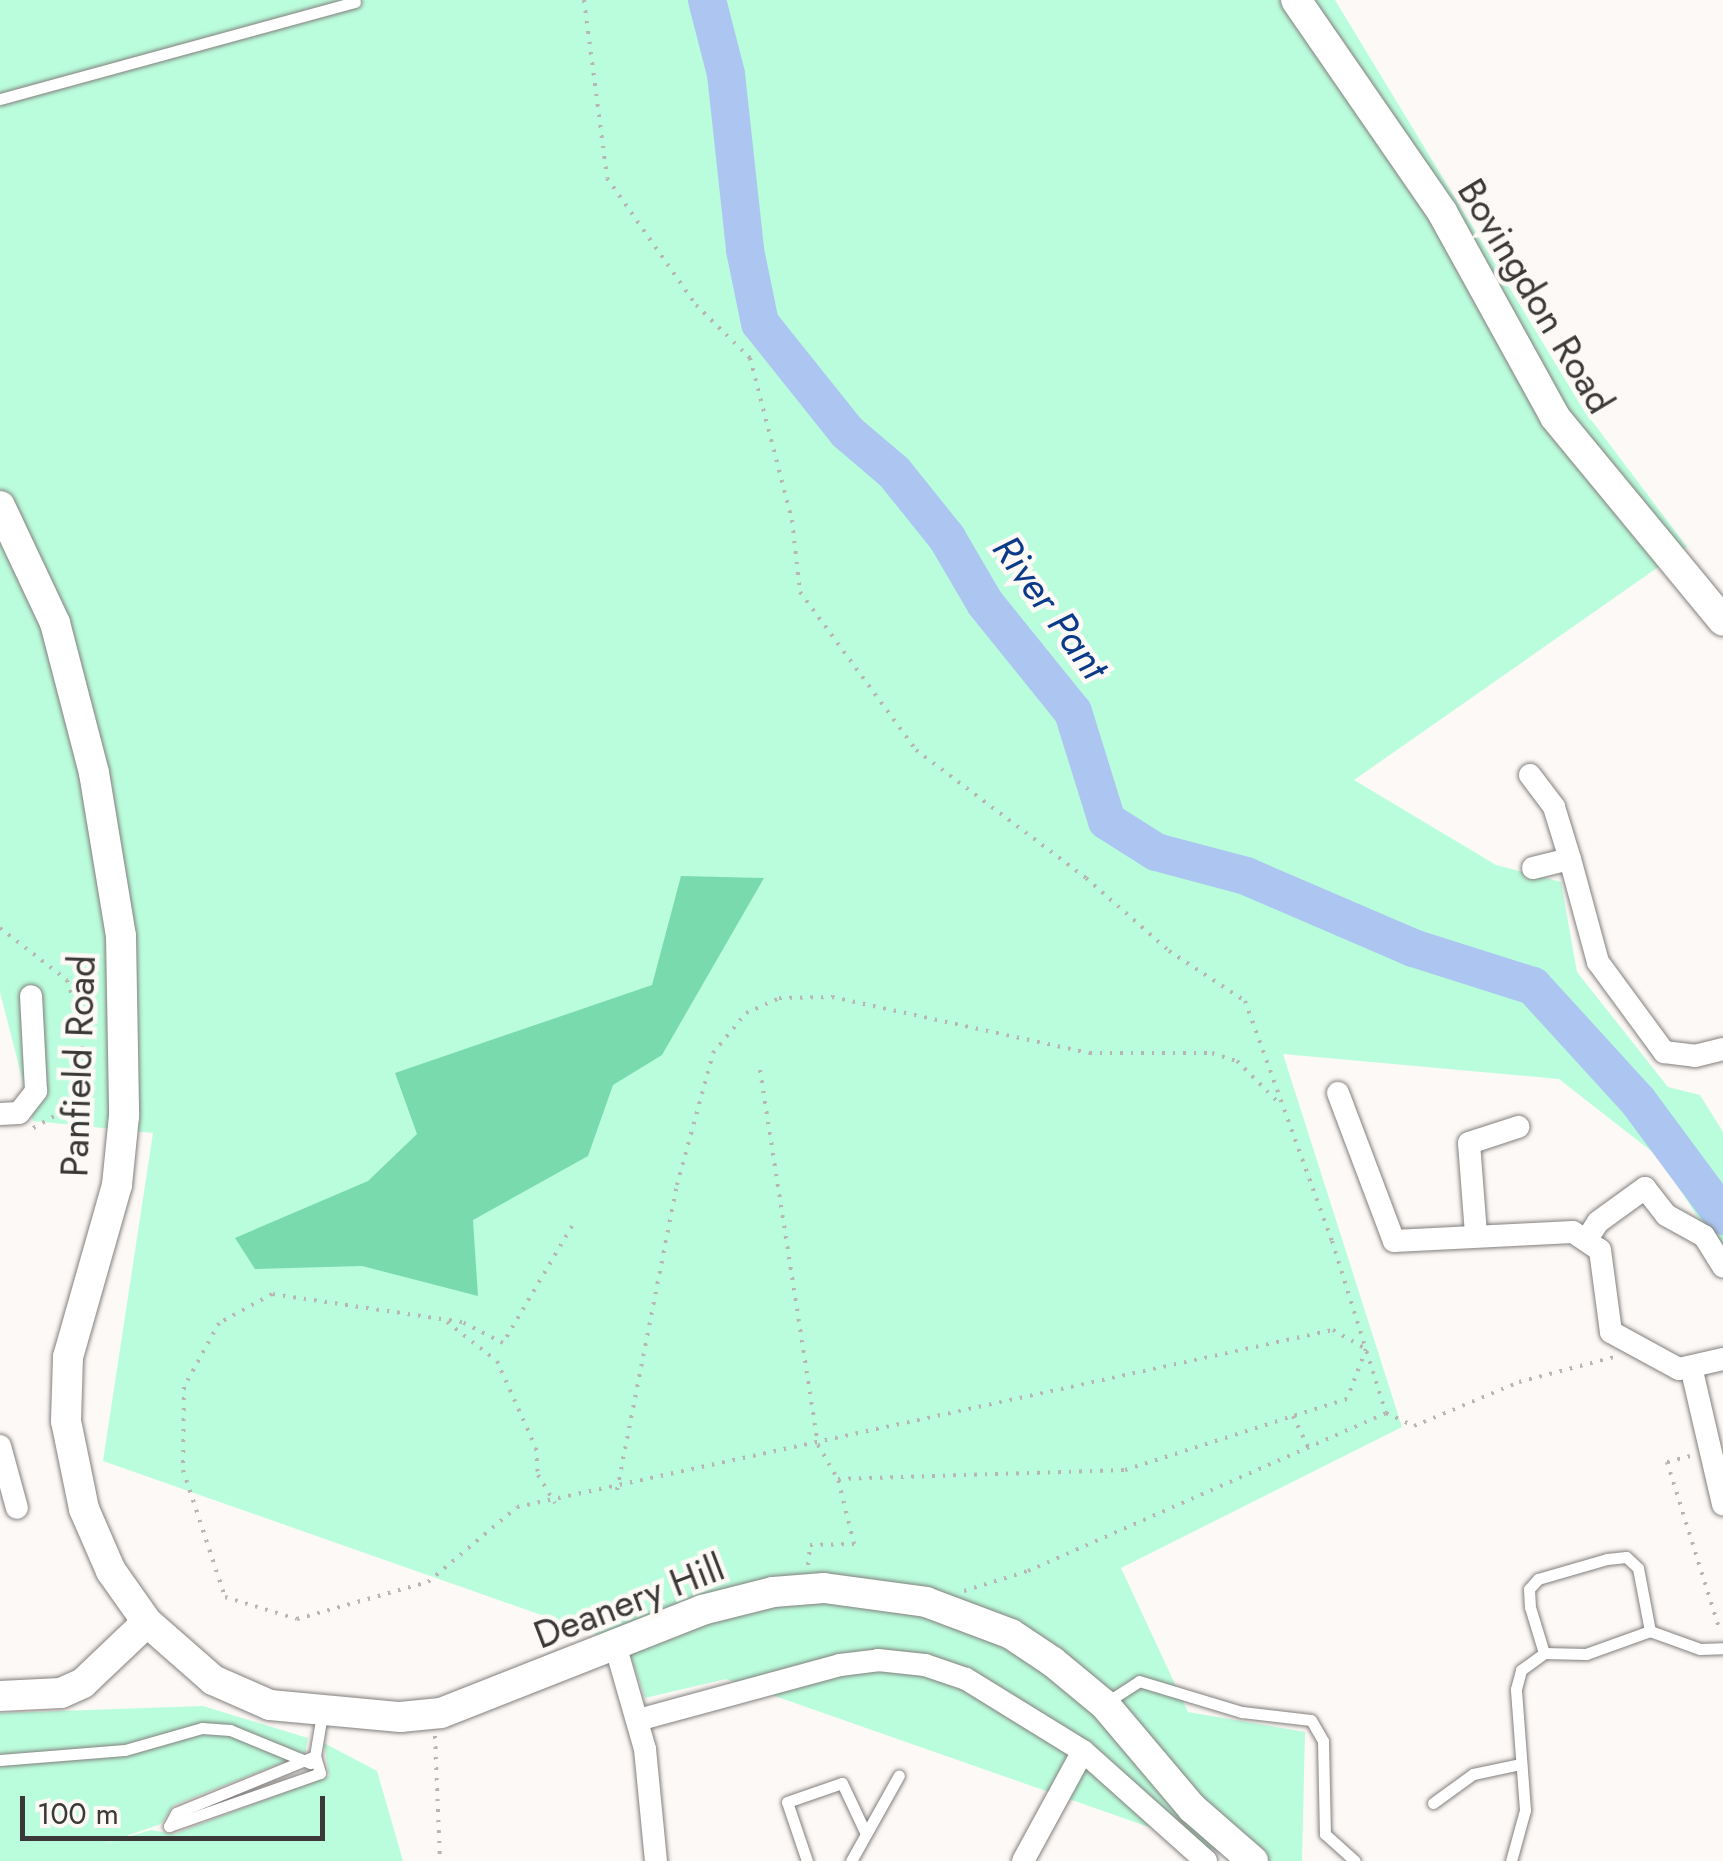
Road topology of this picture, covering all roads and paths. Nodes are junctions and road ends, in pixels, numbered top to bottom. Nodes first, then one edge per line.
1 (584, 0) edge
2 (1296, 0) edge
3 (355, 2) edge
4 (0, 98) edge
5 (0, 506) edge
6 (1723, 622) edge
7 (1530, 775) dead end
8 (1570, 859) junction
9 (1533, 868) dead end
10 (31, 996) dead end
11 (1723, 1048) edge
12 (760, 1070) dead end
13 (1338, 1093) dead end
14 (1281, 1105) junction
15 (0, 1114) edge
16 (1518, 1127) dead end
17 (572, 1226) dead end
18 (1476, 1234) junction
19 (1587, 1238) junction
20 (1723, 1266) edge
21 (443, 1319) junction
22 (1366, 1349) junction
23 (1648, 1353) junction
24 (1723, 1359) edge
25 (1692, 1371) junction
26 (1386, 1413) junction
27 (1293, 1416) junction
28 (818, 1445) junction
29 (0, 1446) edge
30 (1308, 1448) junction
31 (1710, 1451) junction
32 (838, 1479) junction
33 (616, 1490) junction
34 (555, 1503) junction
35 (1723, 1504) edge
36 (17, 1508) dead end
37 (806, 1589) junction
38 (926, 1602) junction
39 (147, 1622) junction
40 (1650, 1631) junction
41 (1723, 1640) edge
42 (616, 1648) junction
43 (1723, 1648) edge
44 (1544, 1653) junction
45 (0, 1696) edge
46 (1105, 1705) junction
47 (322, 1714) junction
48 (434, 1714) junction
49 (638, 1720) junction
50 (1083, 1750) junction
51 (313, 1759) junction
52 (0, 1760) edge
53 (1521, 1764) junction
54 (900, 1775) dead end
55 (1433, 1802) dead end
56 (866, 1834) junction
57 (440, 1861) edge
58 (656, 1861) edge
59 (808, 1861) edge
60 (851, 1861) edge
61 (1023, 1861) edge
62 (1206, 1861) edge
63 (1253, 1861) edge
64 (1355, 1861) edge
65 (1511, 1861) edge

1 - 14 path
2 - 6 main road, Bovingdon Road
3 - 4 lane
5 - 39 main road, Panfield Road
7 - 8 street
8 - 9 street
8 - 11 street
10 - 15 street
12 - 28 path
13 - 18 street
14 - 22 path
14 - 33 path
16 - 18 street
17 - 21 path
18 - 19 street
19 - 20 street
19 - 23 street
21 - 34 path
21 - 34 path
22 - 26 path
22 - 27 path
22 - 28 path
23 - 25 street
23 - 26 path
24 - 25 street
25 - 31 street
26 - 30 path
27 - 30 path
27 - 32 path
28 - 32 path
28 - 33 path
29 - 36 street
30 - 38 path
31 - 35 street
31 - 41 path
32 - 37 path
33 - 34 path
37 - 38 main road, Deanery Hill
37 - 42 main road, Deanery Hill
38 - 46 main road, Deanery Hill
39 - 45 main road
39 - 47 main road, Deanery Hill
40 - 43 lane
40 - 44 lane
40 - 44 lane
42 - 48 main road, Deanery Hill
42 - 49 street
44 - 53 lane
46 - 63 main road, Deanery Hill
46 - 64 lane
47 - 48 main road, Deanery Hill
47 - 51 lane
48 - 57 path
49 - 50 street
49 - 58 street
50 - 61 street
50 - 62 street
51 - 51 lane
51 - 52 lane
53 - 55 lane
53 - 65 lane
54 - 56 lane
56 - 59 lane
56 - 60 lane

